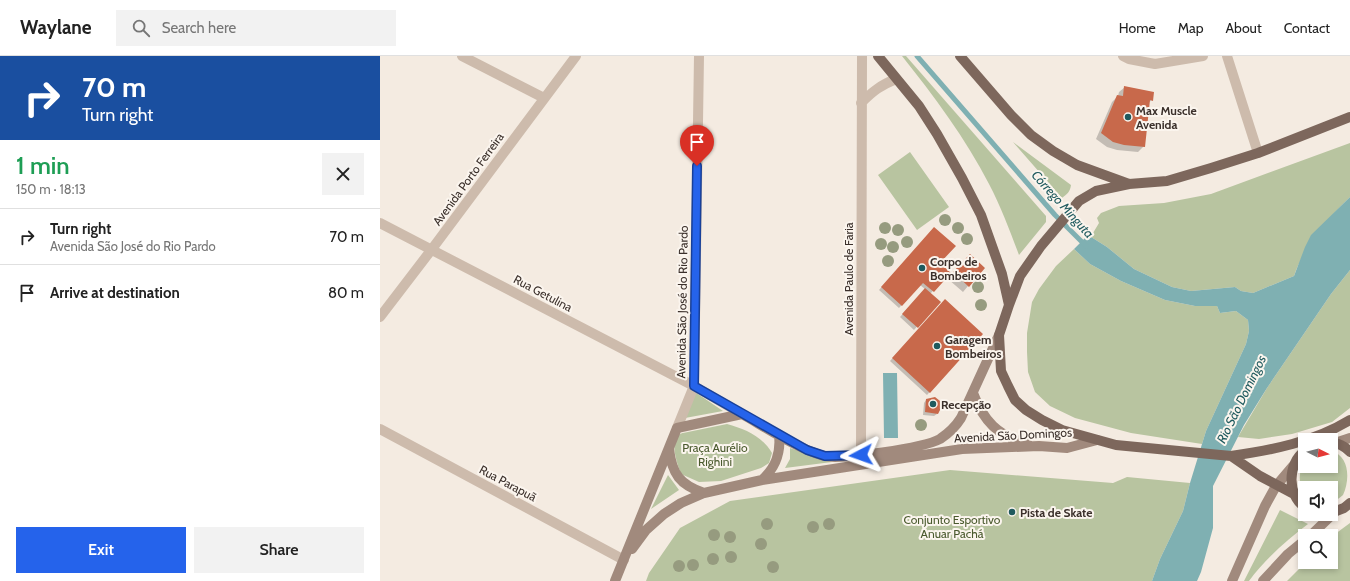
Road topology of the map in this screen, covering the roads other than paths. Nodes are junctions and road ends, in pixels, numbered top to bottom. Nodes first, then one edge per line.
1 (462, 56) edge
2 (576, 56) edge
3 (698, 56) edge
4 (862, 56) edge
5 (878, 56) edge
6 (960, 56) edge
7 (1123, 56) edge
8 (1203, 56) edge
9 (1227, 56) edge
10 (896, 79) junction
11 (544, 98) junction
12 (861, 103) junction
13 (1350, 117) edge
14 (1258, 153) junction
15 (1129, 184) junction
16 (380, 223) edge
17 (432, 249) junction
18 (1009, 305) junction
19 (380, 317) edge
20 (999, 335) junction
21 (694, 386) junction
22 (973, 393) junction
23 (742, 414) junction
24 (1350, 420) edge
25 (677, 428) junction
26 (380, 429) edge
27 (779, 435) junction
28 (1350, 438) edge
29 (1097, 440) junction
30 (1338, 442) edge
31 (1338, 445) edge
32 (1039, 446) junction
33 (669, 449) junction
34 (1350, 452) edge
35 (861, 455) junction
36 (1231, 456) junction
37 (1298, 458) edge
38 (1293, 466) junction
39 (762, 480) junction
40 (1276, 486) junction
41 (704, 493) junction
42 (1294, 494) junction
43 (1298, 500) edge
44 (1350, 503) edge
45 (1338, 511) edge
46 (1325, 521) edge
47 (1317, 529) edge
48 (1298, 546) edge
49 (624, 560) junction
50 (615, 581) edge
51 (1232, 581) edge
52 (1263, 581) edge

1 - 11 street
2 - 11 street, Avenida Porto Ferreira
3 - 21 street, Avenida São José do Rio Pardo
4 - 12 street, Avenida Paulo de Faria
5 - 10 main road
6 - 15 main road
7 - 8 street
9 - 14 street
10 - 12 street
10 - 18 main road
11 - 17 street, Avenida Porto Ferreira
12 - 35 street, Avenida Paulo de Faria
13 - 14 main road
14 - 15 main road
15 - 18 main road
16 - 17 street, Rua Getulina
17 - 19 street, Avenida Porto Ferreira
17 - 21 street, Rua Getulina
18 - 20 main road
20 - 22 street, Avenida São Domingos
20 - 29 main road
21 - 23 street, Avenida São Domingos
21 - 25 street, Avenida São José do Rio Pardo
22 - 32 street
22 - 35 street, Avenida São Domingos
23 - 25 street
23 - 27 street, Avenida São Domingos
24 - 36 main road
25 - 33 street, Avenida São José do Rio Pardo
26 - 49 street, Rua Parapuã
27 - 35 street, Avenida São Domingos
27 - 39 street
28 - 30 street
29 - 32 street, Avenida São Domingos
29 - 36 main road
31 - 34 main road
32 - 39 street, Avenida São Domingos
33 - 41 street
33 - 49 street, Avenida São José do Rio Pardo
36 - 40 main road
37 - 38 main road
38 - 40 street
38 - 42 main road
39 - 41 street, Avenida São Domingos
40 - 42 main road
40 - 51 street
41 - 49 street, Avenida São Domingos
42 - 43 main road
44 - 45 main road
46 - 47 street
48 - 52 street
49 - 50 street, Avenida São José do Rio Pardo

